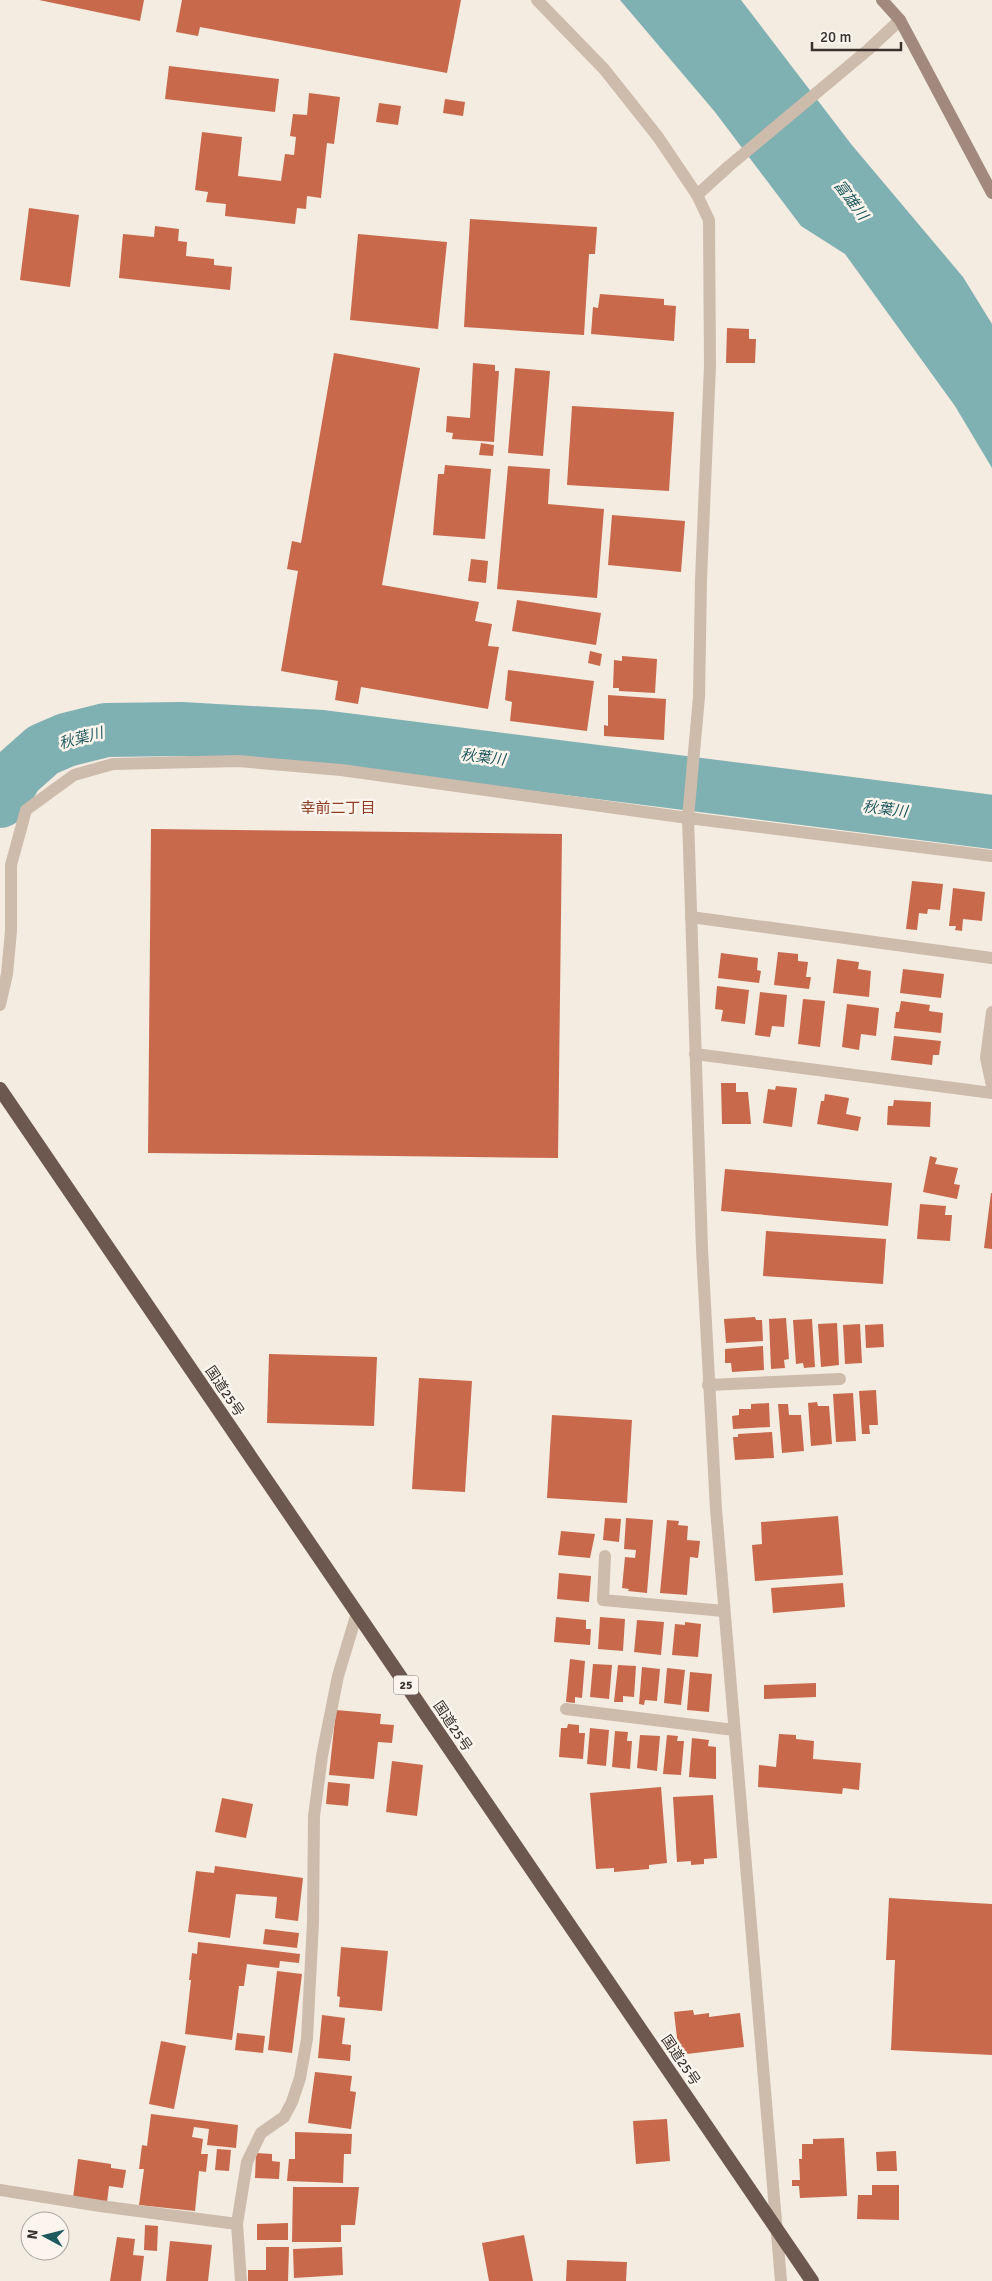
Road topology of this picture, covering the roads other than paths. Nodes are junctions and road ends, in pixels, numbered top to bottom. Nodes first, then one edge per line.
1 (537, 0) edge
2 (882, 0) edge
3 (900, 20) junction
4 (992, 193) edge
5 (698, 195) junction
6 (688, 818) junction
7 (992, 856) edge
8 (691, 917) junction
9 (992, 958) edge
10 (0, 1005) edge
11 (992, 1012) edge
12 (695, 1054) junction
13 (992, 1086) edge
14 (0, 1089) edge
15 (992, 1094) edge
16 (840, 1379) dead end
17 (708, 1385) junction
18 (605, 1556) dead end
19 (724, 1611) junction
20 (357, 1613) junction
21 (566, 1709) dead end
22 (734, 1730) junction
23 (0, 2190) edge
24 (237, 2224) junction
25 (778, 2231) junction
26 (241, 2281) edge
27 (782, 2281) edge
28 (812, 2281) edge

1 - 5 street
2 - 3 main road
3 - 4 main road
3 - 5 street
5 - 6 street
6 - 7 street
6 - 8 street
6 - 10 street
8 - 9 street
8 - 12 street
11 - 13 street
12 - 15 street
12 - 17 street
14 - 20 highway, 国道25号 / 25
16 - 17 street
17 - 19 street
18 - 19 street
19 - 22 street
20 - 24 street
20 - 25 highway, 国道25号 / 25
21 - 22 street
22 - 25 street
23 - 24 street
24 - 26 street
25 - 27 street
25 - 28 highway, 国道25号 / 25

